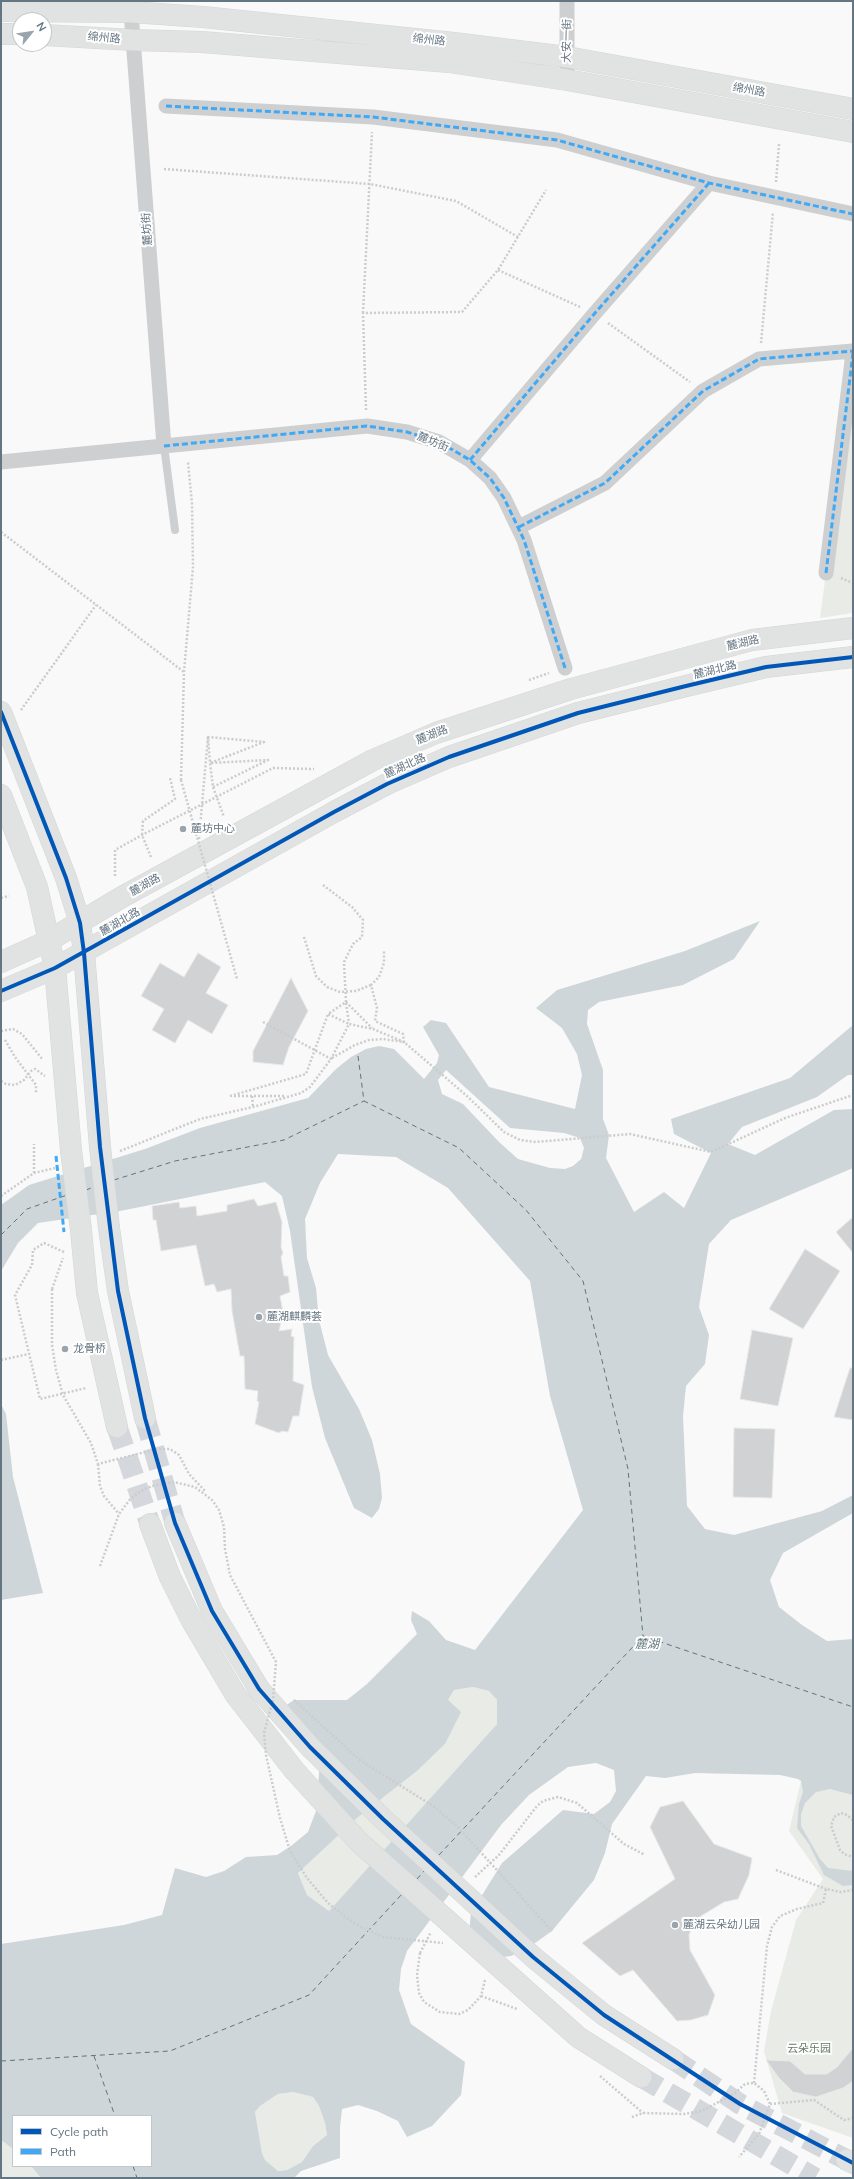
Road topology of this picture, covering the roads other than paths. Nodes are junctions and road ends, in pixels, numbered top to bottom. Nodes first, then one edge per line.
1 (567, 1) edge
2 (1, 11) edge
3 (131, 12) junction
4 (1, 34) edge
5 (12, 34) edge
6 (52, 35) edge
7 (133, 40) junction
8 (567, 57) junction
9 (567, 80) junction
10 (166, 106) dead end
11 (853, 109) edge
12 (853, 132) edge
13 (709, 183) junction
14 (853, 214) edge
15 (853, 352) edge
16 (164, 446) junction
17 (470, 460) junction
18 (1, 462) edge
19 (519, 528) junction
20 (175, 530) dead end
21 (826, 573) dead end
22 (853, 628) edge
23 (853, 657) edge
24 (565, 668) dead end
25 (592, 683) junction
26 (546, 697) junction
27 (600, 708) junction
28 (10, 712) edge
29 (554, 721) junction
30 (1, 795) edge
31 (80, 923) junction
32 (48, 941) junction
33 (84, 953) junction
34 (1, 962) edge
35 (55, 968) junction
36 (1, 991) edge
37 (145, 1418) tunnel mouth
38 (117, 1427) tunnel mouth
39 (175, 1523) tunnel mouth
40 (150, 1524) tunnel mouth
41 (202, 1591) junction
42 (181, 1599) junction
43 (673, 2059) tunnel mouth
44 (641, 2077) tunnel mouth

1 - 8 street, 大安一街
2 - 3 street, 绵州路
3 - 7 street, 麓坊街
3 - 8 street, 绵州路
4 - 5 street
6 - 7 street, 绵州路
7 - 9 street, 绵州路
7 - 16 street, 麓坊街
8 - 9 street, 大安一街
8 - 11 street, 绵州路
9 - 12 street, 绵州路
10 - 13 street
13 - 14 street
13 - 17 street
15 - 19 street
15 - 21 street
16 - 17 street, 麓坊街
16 - 18 street, 麓坊街
16 - 20 lane
17 - 19 street, 麓坊街
19 - 24 street, 麓坊街
22 - 25 street, 麓湖路
23 - 27 street, 麓湖北路
25 - 26 street, 麓湖路
25 - 27 street
26 - 29 street
26 - 31 street, 麓湖路
27 - 29 street, 麓湖北路
28 - 31 street
29 - 33 street, 麓湖北路
30 - 32 street
31 - 32 street, 麓湖路
31 - 33 street
32 - 34 street, 麓湖路
32 - 35 street
33 - 35 street, 麓湖北路
33 - 37 street, bridge
35 - 36 street, 麓湖北路
35 - 38 street, bridge
39 - 41 street
40 - 42 street
41 - 42 street
41 - 43 street, bridge
42 - 44 street, bridge

